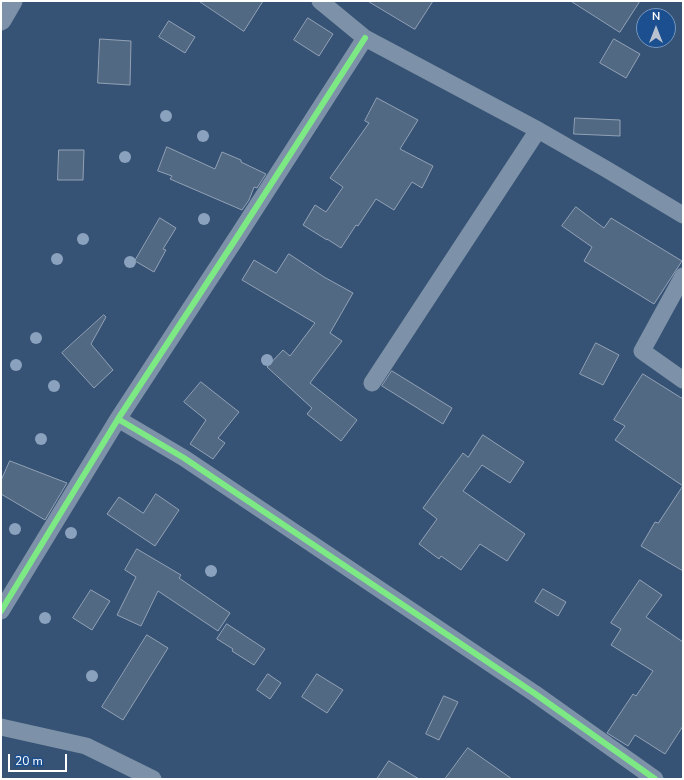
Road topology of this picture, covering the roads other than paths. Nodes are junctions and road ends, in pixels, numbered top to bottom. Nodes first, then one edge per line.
1 (12, 1) edge
2 (320, 1) edge
3 (1, 20) edge
4 (365, 38) junction
5 (538, 130) junction
6 (683, 215) edge
7 (683, 276) edge
8 (683, 380) edge
9 (372, 382) dead end
10 (118, 419) junction
11 (1, 611) edge
12 (1, 727) edge
13 (153, 779) edge
14 (655, 779) edge

1 - 3 street
2 - 4 street
4 - 5 street
4 - 10 street
5 - 6 street
5 - 9 street
7 - 8 street
10 - 11 street
10 - 14 street
12 - 13 street

